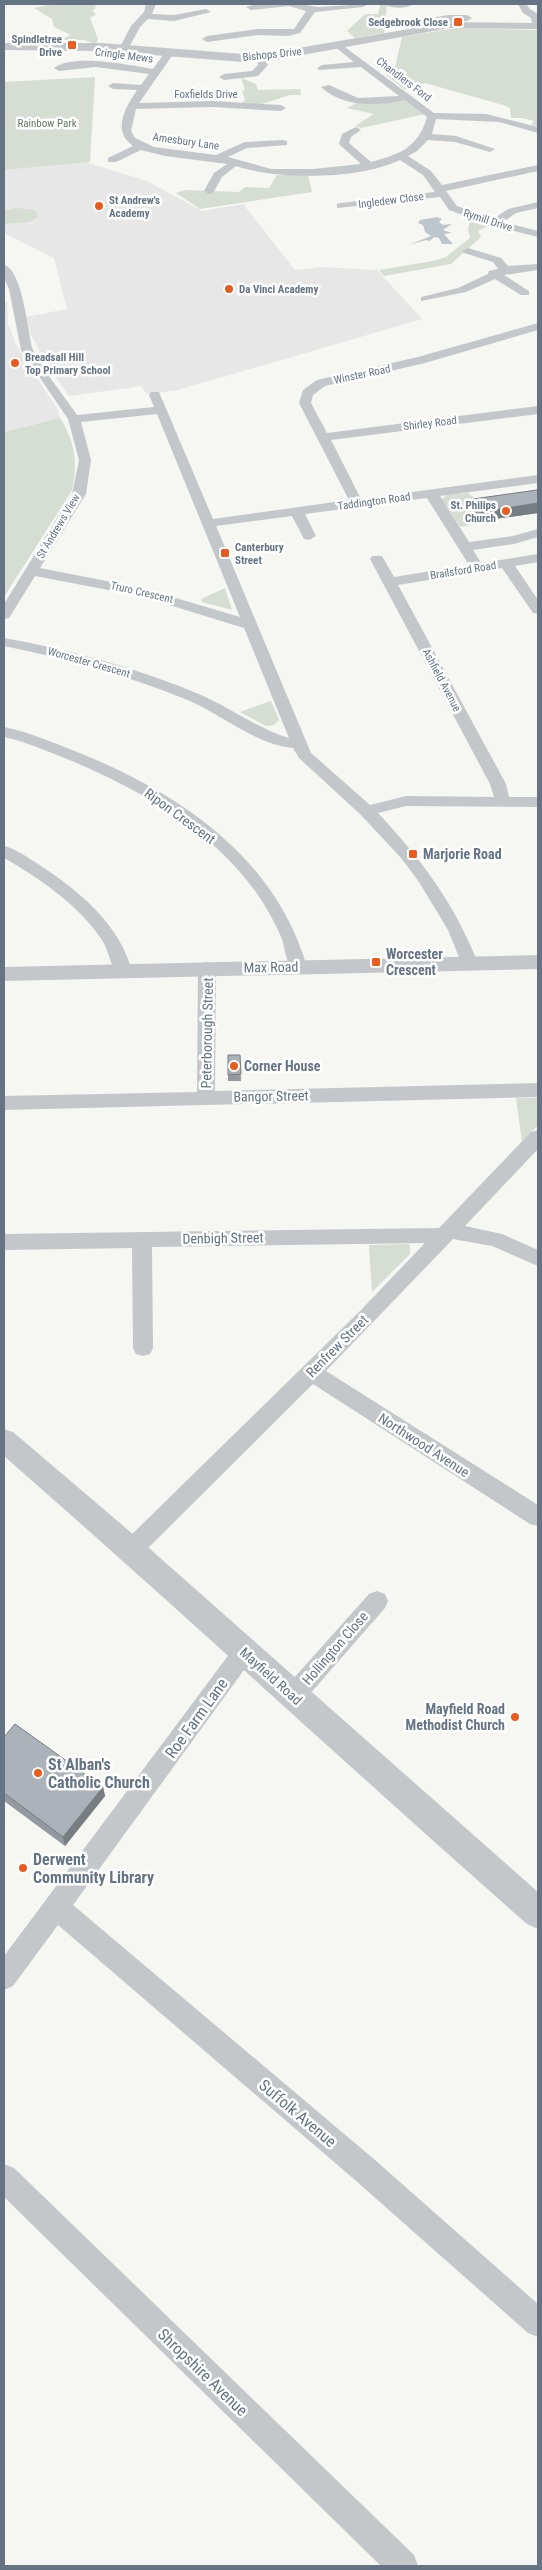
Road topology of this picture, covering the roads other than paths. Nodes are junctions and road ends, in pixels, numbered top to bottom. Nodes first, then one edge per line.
1 (151, 4) edge
2 (290, 4) edge
3 (363, 4) edge
4 (389, 4) edge
5 (409, 4) edge
6 (521, 4) edge
7 (538, 4) edge
8 (251, 7) dead end
9 (312, 9) junction
10 (206, 12) dead end
11 (146, 16) junction
12 (467, 18) dead end
13 (537, 26) edge
14 (420, 30) junction
15 (296, 31) junction
16 (241, 34) junction
17 (306, 36) dead end
18 (208, 39) dead end
19 (252, 44) dead end
20 (338, 45) junction
21 (4, 47) edge
22 (124, 49) junction
23 (168, 53) junction
24 (260, 58) junction
25 (364, 64) junction
26 (59, 68) dead end
27 (322, 68) dead end
28 (157, 72) junction
29 (224, 77) dead end
30 (113, 86) dead end
31 (326, 87) dead end
32 (145, 88) junction
33 (408, 97) junction
34 (356, 101) junction
35 (131, 106) junction
36 (281, 108) dead end
37 (342, 110) dead end
38 (432, 116) junction
39 (356, 130) dead end
40 (538, 130) edge
41 (428, 137) junction
42 (282, 143) dead end
43 (140, 146) junction
44 (490, 149) dead end
45 (401, 156) junction
46 (218, 158) junction
47 (112, 160) dead end
48 (234, 163) junction
49 (368, 165) junction
50 (538, 168) edge
51 (209, 191) dead end
52 (440, 191) junction
53 (538, 205) edge
54 (341, 206) dead end
55 (494, 223) junction
56 (538, 234) edge
57 (468, 251) dead end
58 (538, 267) edge
59 (4, 268) edge
60 (505, 270) junction
61 (493, 273) junction
62 (427, 286) dead end
63 (525, 293) dead end
64 (438, 296) junction
65 (425, 299) dead end
66 (538, 326) edge
67 (525, 330) junction
68 (538, 342) edge
69 (155, 395) dead end
70 (162, 410) junction
71 (538, 410) edge
72 (74, 419) junction
73 (322, 437) junction
74 (538, 479) edge
75 (431, 493) junction
76 (357, 503) junction
77 (297, 512) junction
78 (210, 523) junction
79 (538, 533) edge
80 (309, 536) dead end
81 (465, 547) junction
82 (538, 558) edge
83 (377, 559) dead end
84 (506, 563) junction
85 (477, 567) junction
86 (31, 572) junction
87 (388, 582) junction
88 (538, 610) edge
89 (4, 615) edge
90 (250, 625) junction
91 (4, 642) edge
92 (291, 724) junction
93 (4, 732) edge
94 (264, 733) junction
95 (299, 744) junction
96 (503, 802) junction
97 (538, 802) edge
98 (367, 811) junction
99 (4, 852) edge
100 (538, 962) edge
101 (469, 963) junction
102 (298, 967) junction
103 (208, 968) junction
104 (123, 971) junction
105 (4, 974) edge
106 (538, 1090) edge
107 (206, 1098) junction
108 (4, 1103) edge
109 (538, 1137) edge
110 (445, 1232) junction
111 (142, 1239) junction
112 (4, 1242) edge
113 (538, 1258) edge
114 (142, 1348) dead end
115 (311, 1372) junction
116 (4, 1440) edge
117 (538, 1518) edge
118 (131, 1550) junction
119 (377, 1601) dead end
120 (244, 1652) junction
121 (294, 1696) junction
122 (56, 1907) junction
123 (538, 1913) edge
124 (4, 1977) edge
125 (4, 2178) edge
126 (538, 2323) edge
127 (403, 2566) edge

1 - 11 street
2 - 8 street
2 - 9 street
3 - 9 street
4 - 5 street
6 - 7 street
6 - 13 street
9 - 15 street
10 - 11 street
11 - 22 street
12 - 14 street
13 - 14 street, Bishops Drive
14 - 20 street, Bishops Drive
15 - 16 street
15 - 17 street
16 - 18 street
16 - 19 street
20 - 24 street, Bishops Drive
20 - 25 street, Chandlers Ford
21 - 22 street, Bishops Drive
22 - 23 street, Bishops Drive
23 - 24 street, Bishops Drive
23 - 28 street, Amesbury Lane
24 - 29 street
25 - 27 street
25 - 33 street, Chandlers Ford
26 - 28 street, Cringle Mews
28 - 32 street, Amesbury Lane
30 - 32 street
31 - 34 street
32 - 35 street, Amesbury Lane
33 - 34 street
33 - 38 street, Chandlers Ford
34 - 37 street
35 - 36 street, Foxfields Drive
35 - 43 street, Amesbury Lane
38 - 40 street
38 - 41 street, Chandlers Ford
39 - 49 street
41 - 44 street
41 - 45 street
42 - 46 street
43 - 46 street, Amesbury Lane
43 - 47 street
45 - 49 street
45 - 52 street, Rymill Drive
46 - 48 street, Amesbury Lane
48 - 49 street, Amesbury Lane
48 - 51 street
50 - 52 street, Ingledew Close
52 - 54 street, Ingledew Close
52 - 55 street, Rymill Drive
53 - 55 street
55 - 56 street, Rymill Drive
57 - 60 street
58 - 60 street
59 - 72 street, St Andrews View
60 - 61 street
61 - 63 street
61 - 64 street
62 - 64 street
64 - 65 street
66 - 67 street, Winster Road
67 - 68 street
67 - 73 street, Winster Road
69 - 70 street
70 - 72 street
70 - 78 street
71 - 73 street, Shirley Road
72 - 86 street, St Andrews View
73 - 76 street, Winster Road
74 - 75 street, Taddington Road
75 - 76 street, Taddington Road
75 - 81 street
76 - 77 street, Taddington Road
77 - 78 street, Taddington Road
77 - 80 street
78 - 90 street
79 - 81 street
81 - 85 street
82 - 84 street, Brailsford Road
83 - 87 street, Ashfield Avenue
84 - 85 street, Brailsford Road
84 - 88 street
85 - 87 street, Brailsford Road
86 - 89 street, St Andrews View
86 - 90 street, Truro Crescent
87 - 96 street, Ashfield Avenue
90 - 92 street
91 - 94 street, Worcester Crescent
92 - 94 street
92 - 95 street
93 - 102 street, Ripon Crescent
94 - 95 street, Worcester Crescent
95 - 98 street
96 - 97 street
96 - 98 street
98 - 101 street
99 - 104 street
100 - 101 street, Max Road
101 - 102 street, Max Road
102 - 103 street, Max Road
103 - 104 street, Max Road
103 - 107 street, Peterborough Street
104 - 105 street, Max Road
106 - 107 street, Bangor Street
107 - 108 street, Bangor Street
109 - 110 street, Renfrew Street
110 - 111 street, Denbigh Street
110 - 113 street, Denbigh Street
110 - 115 street, Renfrew Street
111 - 112 street, Denbigh Street
111 - 114 street
115 - 117 street, Northwood Avenue
115 - 118 street, Renfrew Street
116 - 118 street, Mayfield Road
118 - 120 street, Mayfield Road
119 - 121 street, Hollington Close
120 - 121 street, Mayfield Road
120 - 122 street, Roe Farm Lane
121 - 123 street, Mayfield Road
122 - 124 street, Roe Farm Lane
122 - 126 street, Suffolk Avenue
125 - 127 street, Shropshire Avenue

